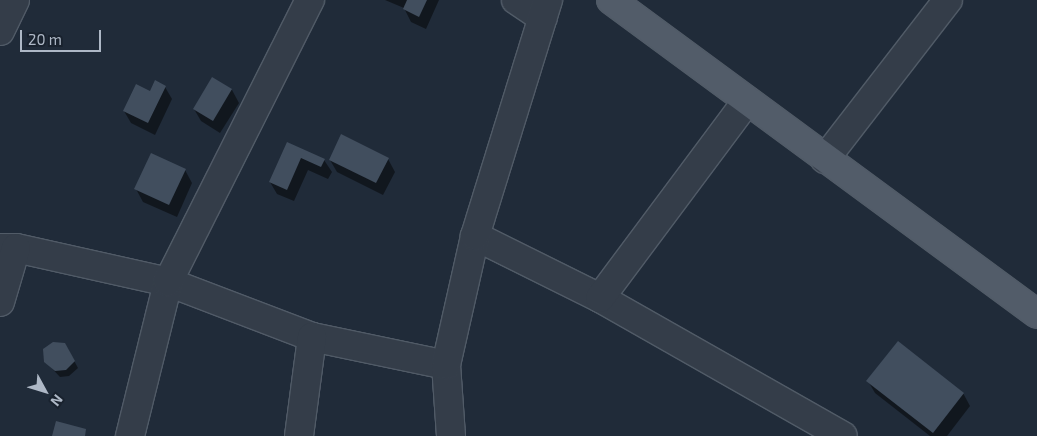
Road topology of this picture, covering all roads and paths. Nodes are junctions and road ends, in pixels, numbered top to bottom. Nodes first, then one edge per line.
1 (16, 0) edge
2 (310, 0) edge
3 (516, 0) edge
4 (611, 0) edge
5 (948, 0) edge
6 (545, 9) edge
7 (0, 31) edge
8 (747, 102) junction
9 (825, 159) junction
10 (475, 236) junction
11 (8, 248) edge
12 (168, 282) junction
13 (600, 298) junction
14 (0, 302) edge
15 (1037, 314) edge
16 (312, 337) junction
17 (446, 365) junction
18 (130, 436) edge
19 (299, 436) edge
20 (451, 436) edge
21 (843, 436) edge

1 - 7 street
2 - 12 street
3 - 6 street
4 - 8 main road
5 - 9 street
6 - 10 street
8 - 9 main road
8 - 13 street
9 - 15 main road
10 - 13 street
10 - 17 street
11 - 12 street
11 - 14 street
12 - 16 street
12 - 18 street
13 - 21 street
16 - 17 street
16 - 19 street
17 - 20 street

